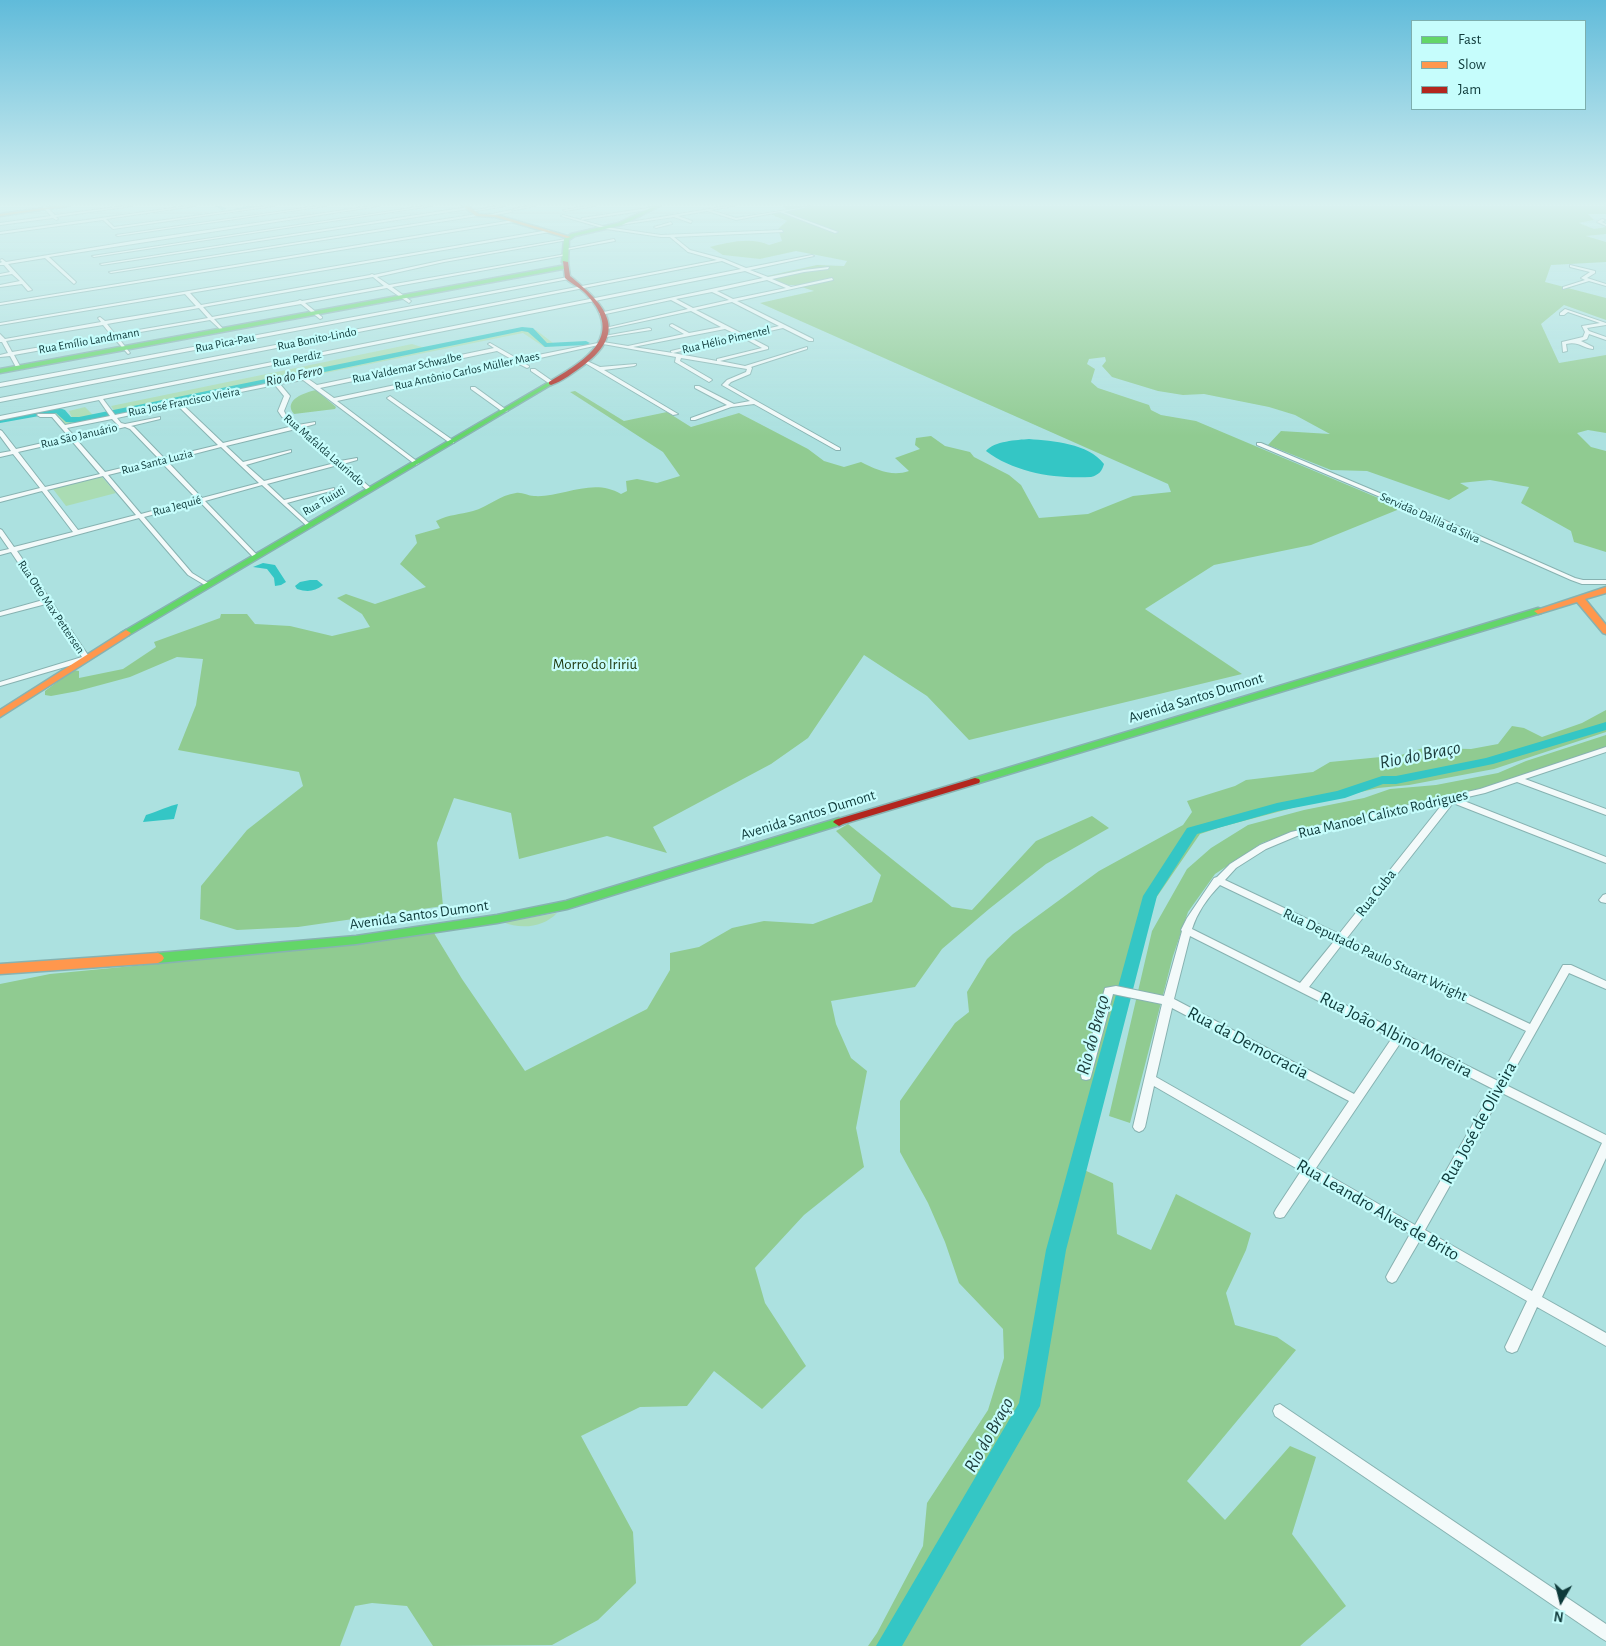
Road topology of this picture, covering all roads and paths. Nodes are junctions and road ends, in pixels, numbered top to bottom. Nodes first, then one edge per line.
1 (18, 283) edge
2 (24, 283) edge
3 (132, 283) edge
4 (243, 283) edge
5 (335, 283) edge
6 (383, 283) edge
7 (419, 283) edge
8 (474, 283) edge
9 (478, 283) edge
10 (489, 283) edge
11 (583, 283) edge
12 (678, 283) edge
13 (749, 283) edge
14 (777, 283) edge
15 (814, 283) edge
16 (1581, 283) edge
17 (0, 286) edge
18 (284, 287) dead end
19 (389, 287) junction
20 (790, 288) junction
21 (1565, 288) dead end
22 (30, 290) dead end
23 (712, 290) junction
24 (289, 291) junction
25 (187, 292) junction
26 (406, 299) junction
27 (672, 299) junction
28 (593, 300) junction
29 (733, 301) junction
30 (302, 302) junction
31 (0, 304) edge
32 (200, 306) junction
33 (692, 309) junction
34 (601, 314) junction
35 (1562, 314) dead end
36 (317, 316) junction
37 (100, 318) dead end
38 (211, 318) junction
39 (104, 323) junction
40 (0, 324) edge
41 (1606, 324) edge
42 (672, 325) dead end
43 (784, 326) junction
44 (726, 327) junction
45 (650, 329) dead end
46 (1588, 329) junction
47 (222, 330) junction
48 (687, 334) junction
49 (1606, 334) edge
50 (0, 335) edge
51 (114, 336) junction
52 (605, 336) junction
53 (743, 336) junction
54 (1606, 339) edge
55 (811, 340) dead end
56 (2, 341) edge
57 (1579, 342) junction
58 (490, 344) dead end
59 (625, 347) junction
60 (805, 348) dead end
61 (1591, 348) dead end
62 (498, 349) junction
63 (126, 351) junction
64 (1565, 351) dead end
65 (11, 354) junction
66 (667, 354) junction
67 (0, 356) edge
68 (679, 356) junction
69 (516, 360) junction
70 (587, 362) junction
71 (713, 362) junction
72 (634, 365) dead end
73 (527, 367) dead end
74 (746, 367) junction
75 (19, 368) junction
76 (600, 369) junction
77 (533, 370) dead end
78 (0, 371) edge
79 (128, 376) junction
80 (710, 380) dead end
81 (552, 383) junction
82 (277, 384) junction
83 (0, 385) edge
84 (315, 387) junction
85 (697, 387) dead end
86 (473, 388) dead end
87 (140, 390) junction
88 (100, 398) junction
89 (390, 398) dead end
90 (0, 400) edge
91 (332, 400) junction
92 (754, 402) junction
93 (178, 404) junction
94 (731, 405) junction
95 (505, 411) junction
96 (112, 414) junction
97 (675, 414) dead end
98 (0, 418) edge
99 (158, 418) dead end
100 (693, 419) dead end
101 (0, 423) edge
102 (313, 423) dead end
103 (124, 426) junction
104 (64, 427) junction
105 (295, 428) junction
106 (0, 432) edge
107 (73, 438) junction
108 (452, 442) junction
109 (1259, 444) dead end
110 (222, 446) junction
111 (838, 449) dead end
112 (15, 451) junction
113 (289, 451) dead end
114 (0, 455) edge
115 (354, 459) dead end
116 (163, 460) junction
117 (416, 463) junction
118 (242, 464) junction
119 (338, 464) junction
120 (104, 474) junction
121 (263, 483) junction
122 (332, 489) dead end
123 (44, 490) junction
124 (370, 490) junction
125 (0, 500) edge
126 (201, 500) junction
127 (283, 502) junction
128 (140, 516) junction
129 (309, 526) junction
130 (0, 531) edge
131 (77, 533) junction
132 (13, 550) junction
133 (0, 553) edge
134 (256, 557) junction
135 (1605, 584) edge
136 (208, 585) junction
137 (1579, 598) junction
138 (47, 601) junction
139 (0, 614) edge
140 (1606, 631) edge
141 (86, 658) junction
142 (0, 684) edge
143 (0, 714) edge
144 (1606, 750) edge
145 (1519, 780) junction
146 (1451, 799) junction
147 (1606, 812) edge
148 (1606, 860) edge
149 (1217, 880) junction
150 (1186, 930) junction
151 (1341, 939) junction
152 (0, 962) edge
153 (1566, 968) joint
154 (0, 969) edge
155 (1606, 985) edge
156 (1302, 988) junction
157 (1168, 1001) junction
158 (1532, 1029) junction
159 (1399, 1036) junction
160 (1086, 1076) dead end
161 (1150, 1079) junction
162 (1500, 1087) junction
163 (1356, 1100) junction
164 (1138, 1127) dead end
165 (1606, 1140) edge
166 (1606, 1146) edge
167 (1309, 1170) junction
168 (1280, 1213) dead end
169 (1418, 1232) junction
170 (1392, 1277) dead end
171 (1534, 1299) junction
172 (1606, 1340) edge
173 (1512, 1347) dead end
174 (1280, 1410) dead end
175 (1606, 1633) edge

1 - 17 street
2 - 22 street
3 - 31 street
4 - 25 street
5 - 24 street
6 - 19 street
7 - 19 street
8 - 83 street, Rua Pica-Pau
9 - 26 main road, Rua Emílio Landmann
10 - 79 street, Rua Bonito-Lindo
11 - 28 main road
12 - 28 street, Rua Perdiz
13 - 23 street
14 - 20 street
15 - 20 street
16 - 21 street
18 - 24 street
19 - 26 street
19 - 30 street
20 - 29 street
23 - 27 street
23 - 29 street
24 - 30 street
24 - 32 street
25 - 32 street
25 - 40 street
26 - 36 main road, Rua Emílio Landmann
27 - 33 street
27 - 34 street
28 - 34 main road
28 - 87 street, Rua Perdiz
29 - 33 street
29 - 43 street
30 - 36 street
30 - 38 street
32 - 38 street
32 - 39 street
33 - 44 street
33 - 52 street
34 - 52 main road
35 - 41 street
36 - 47 main road, Rua Emílio Landmann
37 - 39 street
38 - 47 street
38 - 51 street
39 - 51 street
39 - 56 street
41 - 46 street
42 - 48 street
43 - 53 street, Rua Hélio Pimentel
43 - 55 street
44 - 48 street
44 - 53 street
45 - 52 street
46 - 49 street
46 - 54 street
46 - 57 street
47 - 63 main road, Rua Emílio Landmann
48 - 59 street
50 - 56 street
51 - 63 street
51 - 65 street
52 - 59 street
52 - 69 street, Rua Antônio Carlos Müller Maes
52 - 70 main road, Rua Tuiuti
53 - 66 street, Rua Hélio Pimentel
53 - 71 street
56 - 65 street
57 - 61 street
57 - 64 street
58 - 62 street
59 - 66 street
60 - 74 street
62 - 69 street
62 - 84 street, Rua Valdemar Schwalbe
63 - 75 main road, Rua Emílio Landmann
65 - 67 street
65 - 75 street
66 - 68 street
68 - 71 street
68 - 80 street
69 - 73 street
69 - 91 street, Rua Antônio Carlos Müller Maes
70 - 76 street
70 - 81 main road, Rua Tuiuti
71 - 74 street
72 - 76 street
74 - 92 street
75 - 78 main road, Rua Emílio Landmann
76 - 97 street
77 - 81 street
79 - 87 street
79 - 90 street, Rua Bonito-Lindo
81 - 95 main road, Rua Tuiuti
82 - 84 street, Rua José Francisco Vieira
82 - 93 street, Rua José Francisco Vieira
82 - 105 street, Rua Mafalda Laurindo
84 - 91 street
85 - 94 street
86 - 95 street
87 - 88 street, Rua Perdiz
88 - 96 street
88 - 98 street, Rua Perdiz
89 - 108 street
91 - 117 street
92 - 94 street
92 - 111 street
93 - 96 street, Rua José Francisco Vieira
93 - 110 street
94 - 100 street
95 - 108 main road, Rua Tuiuti
96 - 103 street
96 - 104 street, Rua José Francisco Vieira
99 - 103 street, Rua São Januário
101 - 104 street
102 - 105 street, Rua Santa Luzia
103 - 107 street, Rua São Januário
103 - 116 street
104 - 107 street
105 - 110 street, Rua Santa Luzia
105 - 119 street, Rua Mafalda Laurindo
106 - 112 street
107 - 112 street, Rua São Januário
107 - 120 street
108 - 117 main road, Rua Tuiuti
109 - 135 street, Servidão Dalila da Silva
110 - 116 street, Rua Santa Luzia
110 - 118 street
112 - 114 street, Rua São Januário
112 - 123 street
113 - 118 street
115 - 119 street, Rua Jequié
116 - 120 street, Rua Santa Luzia
116 - 126 street
117 - 124 main road, Rua Tuiuti
118 - 121 street
119 - 121 street, Rua Jequié
119 - 124 street, Rua Mafalda Laurindo
120 - 123 street, Rua Santa Luzia
120 - 128 street
121 - 126 street, Rua Jequié
121 - 127 street
122 - 127 street
123 - 125 street, Rua Santa Luzia
123 - 131 street
124 - 129 main road, Rua Tuiuti
126 - 128 street, Rua Jequié
126 - 134 street
127 - 129 street
128 - 131 street, Rua Jequié
128 - 136 street
129 - 134 main road, Rua Tuiuti
130 - 132 street, Rua Otto Max Pettersen
131 - 132 street, Rua Jequié
132 - 133 street, Rua Jequié
132 - 138 street, Rua Otto Max Pettersen
134 - 136 main road, Rua Tuiuti
135 - 137 main road, Avenida Santos Dumont
135 - 152 main road, Avenida Santos Dumont
136 - 141 main road, Rua Tuiuti
137 - 140 main road
137 - 154 main road, Avenida Santos Dumont
138 - 139 street
138 - 141 street, Rua Otto Max Pettersen
141 - 142 street
141 - 143 main road, Rua Tuiuti
144 - 145 street, Rua Manoel Calixto Rodrigues
145 - 146 street, Rua Manoel Calixto Rodrigues
145 - 147 street
146 - 148 street
146 - 149 street, Rua Manoel Calixto Rodrigues
146 - 151 street, Rua Cuba
149 - 150 street, Rua Manoel Calixto Rodrigues
149 - 151 street, Rua Deputado Paulo Stuart Wright
150 - 156 street, Rua João Albino Moreira
150 - 157 street, Rua Manoel Calixto Rodrigues
151 - 156 street, Rua Cuba
151 - 158 street, Rua Deputado Paulo Stuart Wright
153 - 155 street
153 - 158 street, Rua José de Oliveira
156 - 159 street, Rua João Albino Moreira
157 - 160 street, Rua da Democracia
157 - 161 street, Rua Manoel Calixto Rodrigues
157 - 163 street, Rua da Democracia
158 - 162 street, Rua José de Oliveira
159 - 162 street, Rua João Albino Moreira
159 - 163 street
161 - 164 street, Rua Manoel Calixto Rodrigues
161 - 167 street, Rua Leandro Alves de Brito
162 - 165 street, Rua João Albino Moreira
162 - 169 street, Rua José de Oliveira
163 - 167 street
166 - 171 street
167 - 168 street
167 - 169 street, Rua Leandro Alves de Brito
169 - 170 street, Rua José de Oliveira
169 - 171 street, Rua Leandro Alves de Brito
171 - 172 street, Rua Leandro Alves de Brito
171 - 173 street
174 - 175 street

